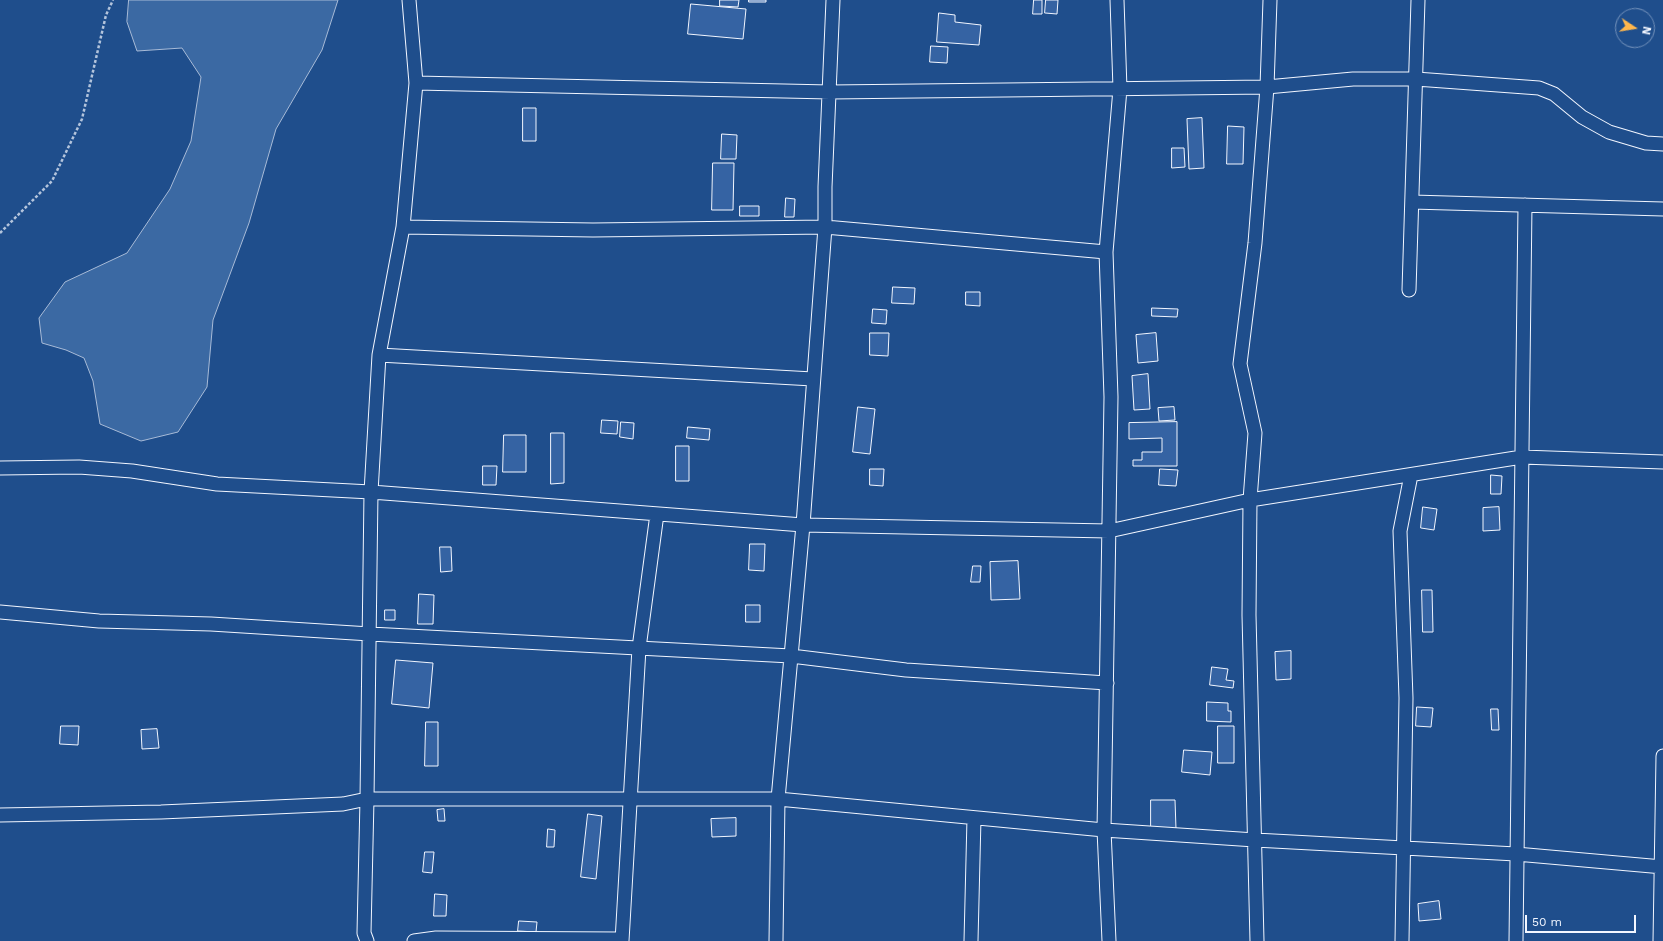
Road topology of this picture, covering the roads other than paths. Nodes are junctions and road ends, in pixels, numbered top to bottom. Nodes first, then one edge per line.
1 (409, 0) edge
2 (833, 0) edge
3 (1117, 0) edge
4 (1270, 0) edge
5 (1418, 0) edge
6 (1416, 79) junction
7 (416, 83) junction
8 (1267, 87) junction
9 (1120, 90) junction
10 (830, 92) junction
11 (1663, 144) edge
12 (1412, 202) junction
13 (1525, 205) junction
14 (1663, 209) edge
15 (403, 227) junction
16 (824, 227) junction
17 (1106, 252) junction
18 (1410, 290) dead end
19 (380, 355) junction
20 (813, 379) junction
21 (1522, 457) junction
22 (1663, 462) edge
23 (0, 468) edge
24 (1411, 474) junction
25 (371, 492) junction
26 (1250, 500) junction
27 (657, 514) junction
28 (803, 525) junction
29 (1109, 531) junction
30 (0, 612) edge
31 (370, 634) junction
32 (639, 648) junction
33 (791, 656) junction
34 (1107, 682) junction
35 (1663, 756) edge
36 (630, 799) junction
37 (778, 799) junction
38 (368, 800) junction
39 (0, 815) edge
40 (974, 818) junction
41 (1104, 830) junction
42 (1255, 840) junction
43 (1404, 848) junction
44 (1516, 854) junction
45 (1662, 867) edge
46 (622, 940) edge
47 (367, 941) edge
48 (414, 941) edge
49 (776, 941) edge
50 (971, 941) edge
51 (1109, 941) edge
52 (1257, 941) edge
53 (1402, 941) edge
54 (1516, 941) edge
55 (1660, 941) edge

1 - 7 street
2 - 10 street
3 - 9 street
4 - 8 street
5 - 6 street
6 - 8 street
6 - 11 street
6 - 12 street
7 - 10 street
7 - 15 street
8 - 9 street
8 - 26 street
9 - 10 street
9 - 17 street
10 - 16 street
12 - 13 street
12 - 18 street
13 - 14 street
13 - 21 street
15 - 16 street
15 - 19 street
16 - 17 street
16 - 20 street
17 - 29 street
19 - 20 street
19 - 25 street
20 - 28 street
21 - 22 street
21 - 24 street
21 - 44 street
23 - 25 street
24 - 26 street
24 - 43 street
25 - 27 street
25 - 31 street
26 - 29 street
26 - 42 street
27 - 28 street
27 - 32 street
28 - 29 street
28 - 33 street
29 - 34 street
30 - 31 street
31 - 32 street
31 - 38 street
32 - 33 street
32 - 36 street
33 - 34 street
33 - 37 street
34 - 41 street
35 - 45 street
36 - 37 street
36 - 38 street
36 - 46 street
37 - 40 street
37 - 49 street
38 - 39 street
38 - 47 street
40 - 41 street
40 - 50 street
41 - 42 street
41 - 51 street
42 - 43 street
42 - 52 street
43 - 44 street
43 - 53 street
44 - 45 street
44 - 54 street
45 - 55 street
46 - 48 street

